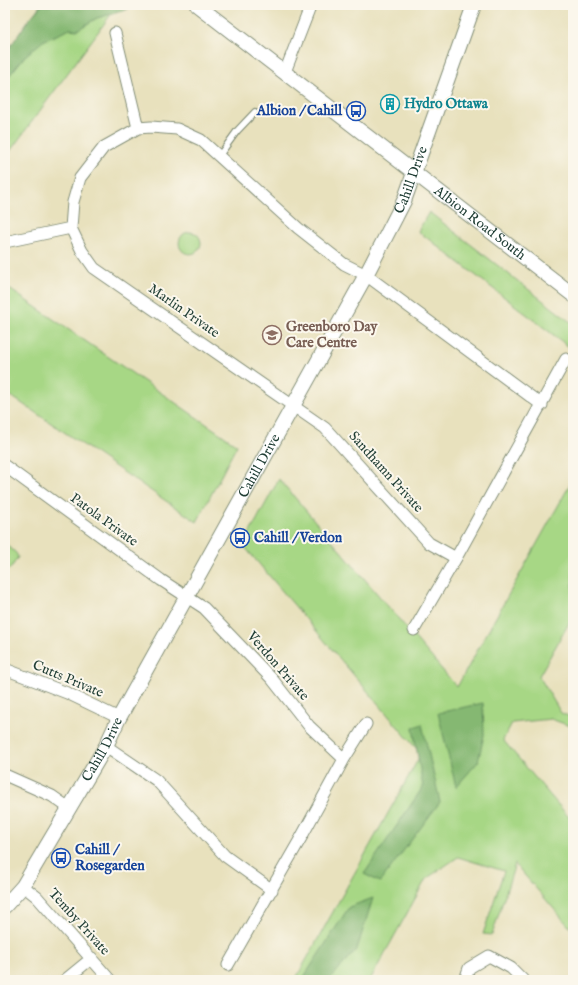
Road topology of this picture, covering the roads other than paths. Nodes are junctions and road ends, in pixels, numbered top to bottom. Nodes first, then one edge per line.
1 (197, 5) edge
2 (311, 5) edge
3 (474, 5) edge
4 (115, 33) dead end
5 (285, 72) junction
6 (255, 112) dead end
7 (138, 128) junction
8 (219, 156) junction
9 (415, 172) junction
10 (71, 228) junction
11 (5, 242) edge
12 (366, 275) junction
13 (573, 295) edge
14 (566, 359) dead end
15 (294, 405) junction
16 (542, 405) junction
17 (5, 466) edge
18 (456, 558) junction
19 (186, 597) junction
20 (414, 630) dead end
21 (5, 669) edge
22 (119, 718) junction
23 (366, 724) dead end
24 (106, 746) junction
25 (344, 759) junction
26 (5, 775) edge
27 (69, 808) junction
28 (23, 886) junction
29 (272, 890) junction
30 (5, 906) edge
31 (92, 958) junction
32 (228, 965) dead end
33 (65, 980) edge
34 (110, 980) edge
35 (465, 980) edge
36 (523, 980) edge

1 - 5 street, Albion Road South
2 - 5 street
3 - 9 street, Cahill Drive
4 - 7 street
5 - 9 street, Albion Road South
6 - 8 lane
7 - 8 street, Marlin Private
7 - 10 street, Marlin Private
8 - 12 street, Marlin Private
9 - 12 street, Cahill Drive
9 - 13 street, Albion Road South
10 - 11 street
10 - 15 street, Marlin Private
12 - 15 street, Cahill Drive
12 - 16 street
14 - 16 street
15 - 18 street, Sandhamn Private
15 - 19 street, Cahill Drive
16 - 18 street
17 - 19 street, Patola Private
18 - 20 street
19 - 22 street, Cahill Drive
19 - 25 street, Verdon Private
21 - 22 street, Cutts Private
22 - 24 street, Cahill Drive
23 - 25 street
24 - 27 street, Cahill Drive
24 - 29 street
25 - 29 street
26 - 27 street
27 - 28 street, Cahill Drive
28 - 30 street, Cahill Drive
28 - 31 street, Temby Private
29 - 32 street
31 - 33 street
31 - 34 street, Temby Private
35 - 36 street

